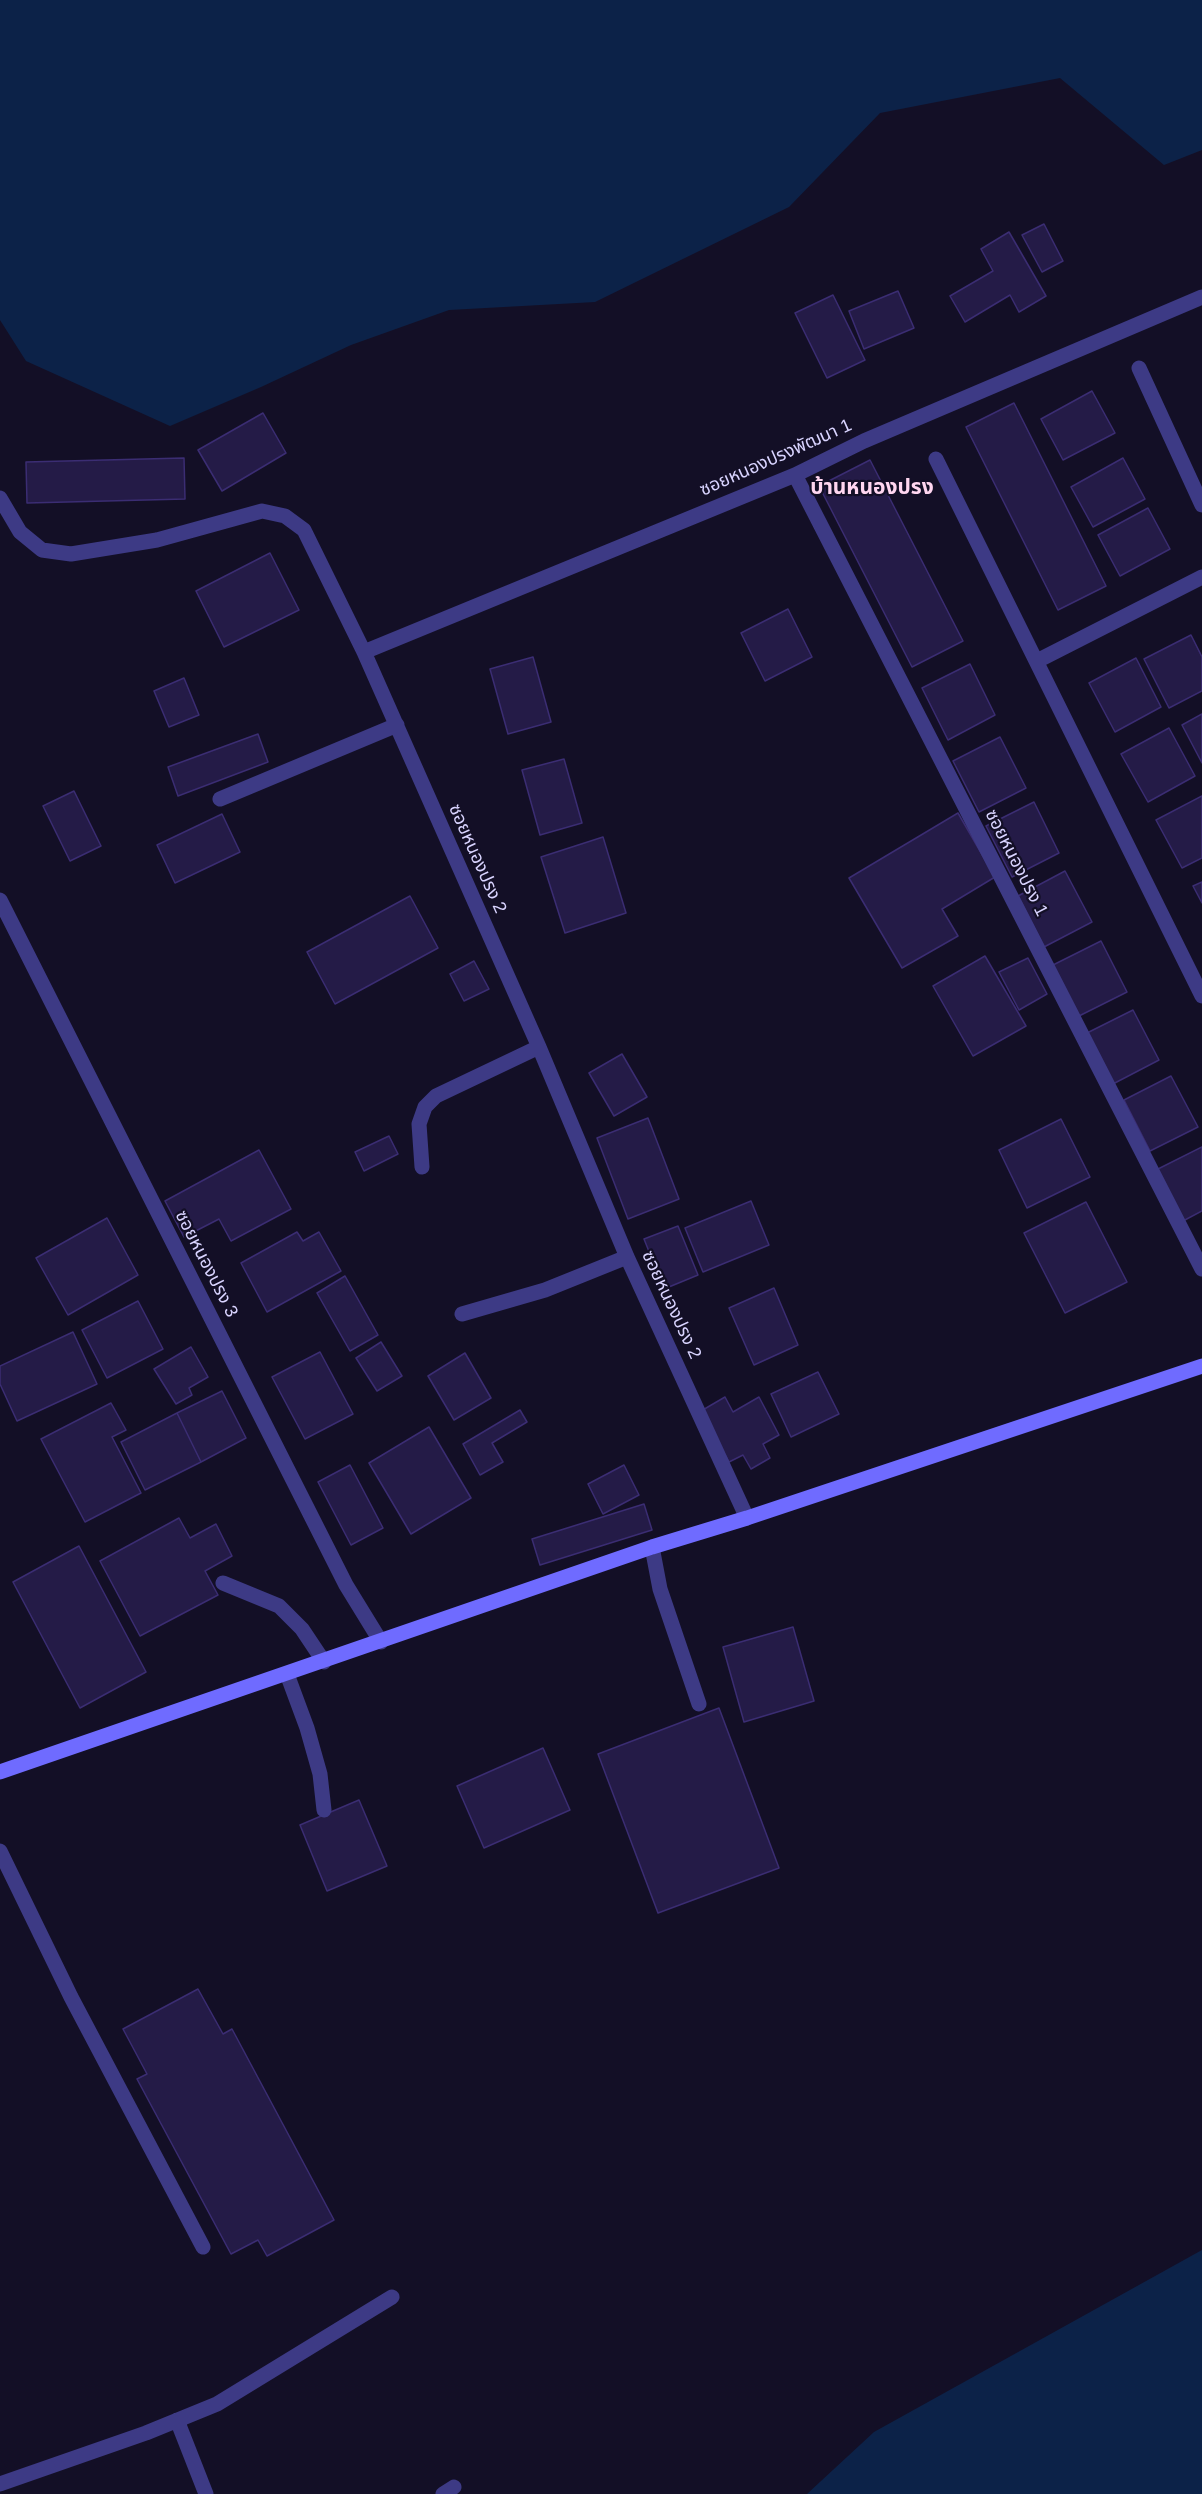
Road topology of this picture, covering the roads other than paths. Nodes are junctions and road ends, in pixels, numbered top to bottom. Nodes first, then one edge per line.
1 (1202, 297) edge
2 (1139, 368) dead end
3 (936, 459) dead end
4 (795, 475) junction
5 (0, 498) edge
6 (1202, 505) edge
7 (1202, 577) edge
8 (364, 652) junction
9 (1037, 661) junction
10 (397, 725) junction
11 (220, 799) dead end
12 (0, 900) edge
13 (1202, 996) edge
14 (539, 1047) junction
15 (422, 1167) dead end
16 (627, 1257) junction
17 (1202, 1269) edge
18 (462, 1314) dead end
19 (1202, 1366) edge
20 (747, 1518) junction
21 (652, 1547) junction
22 (223, 1583) dead end
23 (381, 1642) junction
24 (324, 1662) junction
25 (287, 1674) junction
26 (699, 1704) dead end
27 (0, 1772) edge
28 (324, 1810) dead end
29 (0, 1851) edge
30 (203, 2247) dead end
31 (392, 2297) dead end
32 (177, 2420) junction
33 (0, 2484) edge
34 (206, 2494) edge

1 - 4 street, ซอยหนองปรงพัฒนา 1
2 - 6 street
3 - 9 street
4 - 8 street, ซอยหนองปรงพัฒนา 1
4 - 17 street, ซอยหนองปรง 1
5 - 8 street, ซอยหนองปรง 2
7 - 9 street
8 - 10 street, ซอยหนองปรง 2
9 - 13 street
10 - 11 street
10 - 14 street, ซอยหนองปรง 2
12 - 23 street, ซอยหนองปรง 3
14 - 15 street
14 - 16 street, ซอยหนองปรง 2
16 - 18 street
16 - 20 street, ซอยหนองปรง 2
19 - 20 street
20 - 21 street
21 - 23 street
21 - 26 street
22 - 24 street
23 - 24 street
24 - 25 street
25 - 27 street
25 - 28 street
29 - 30 street
31 - 32 street
32 - 33 street
32 - 34 street

